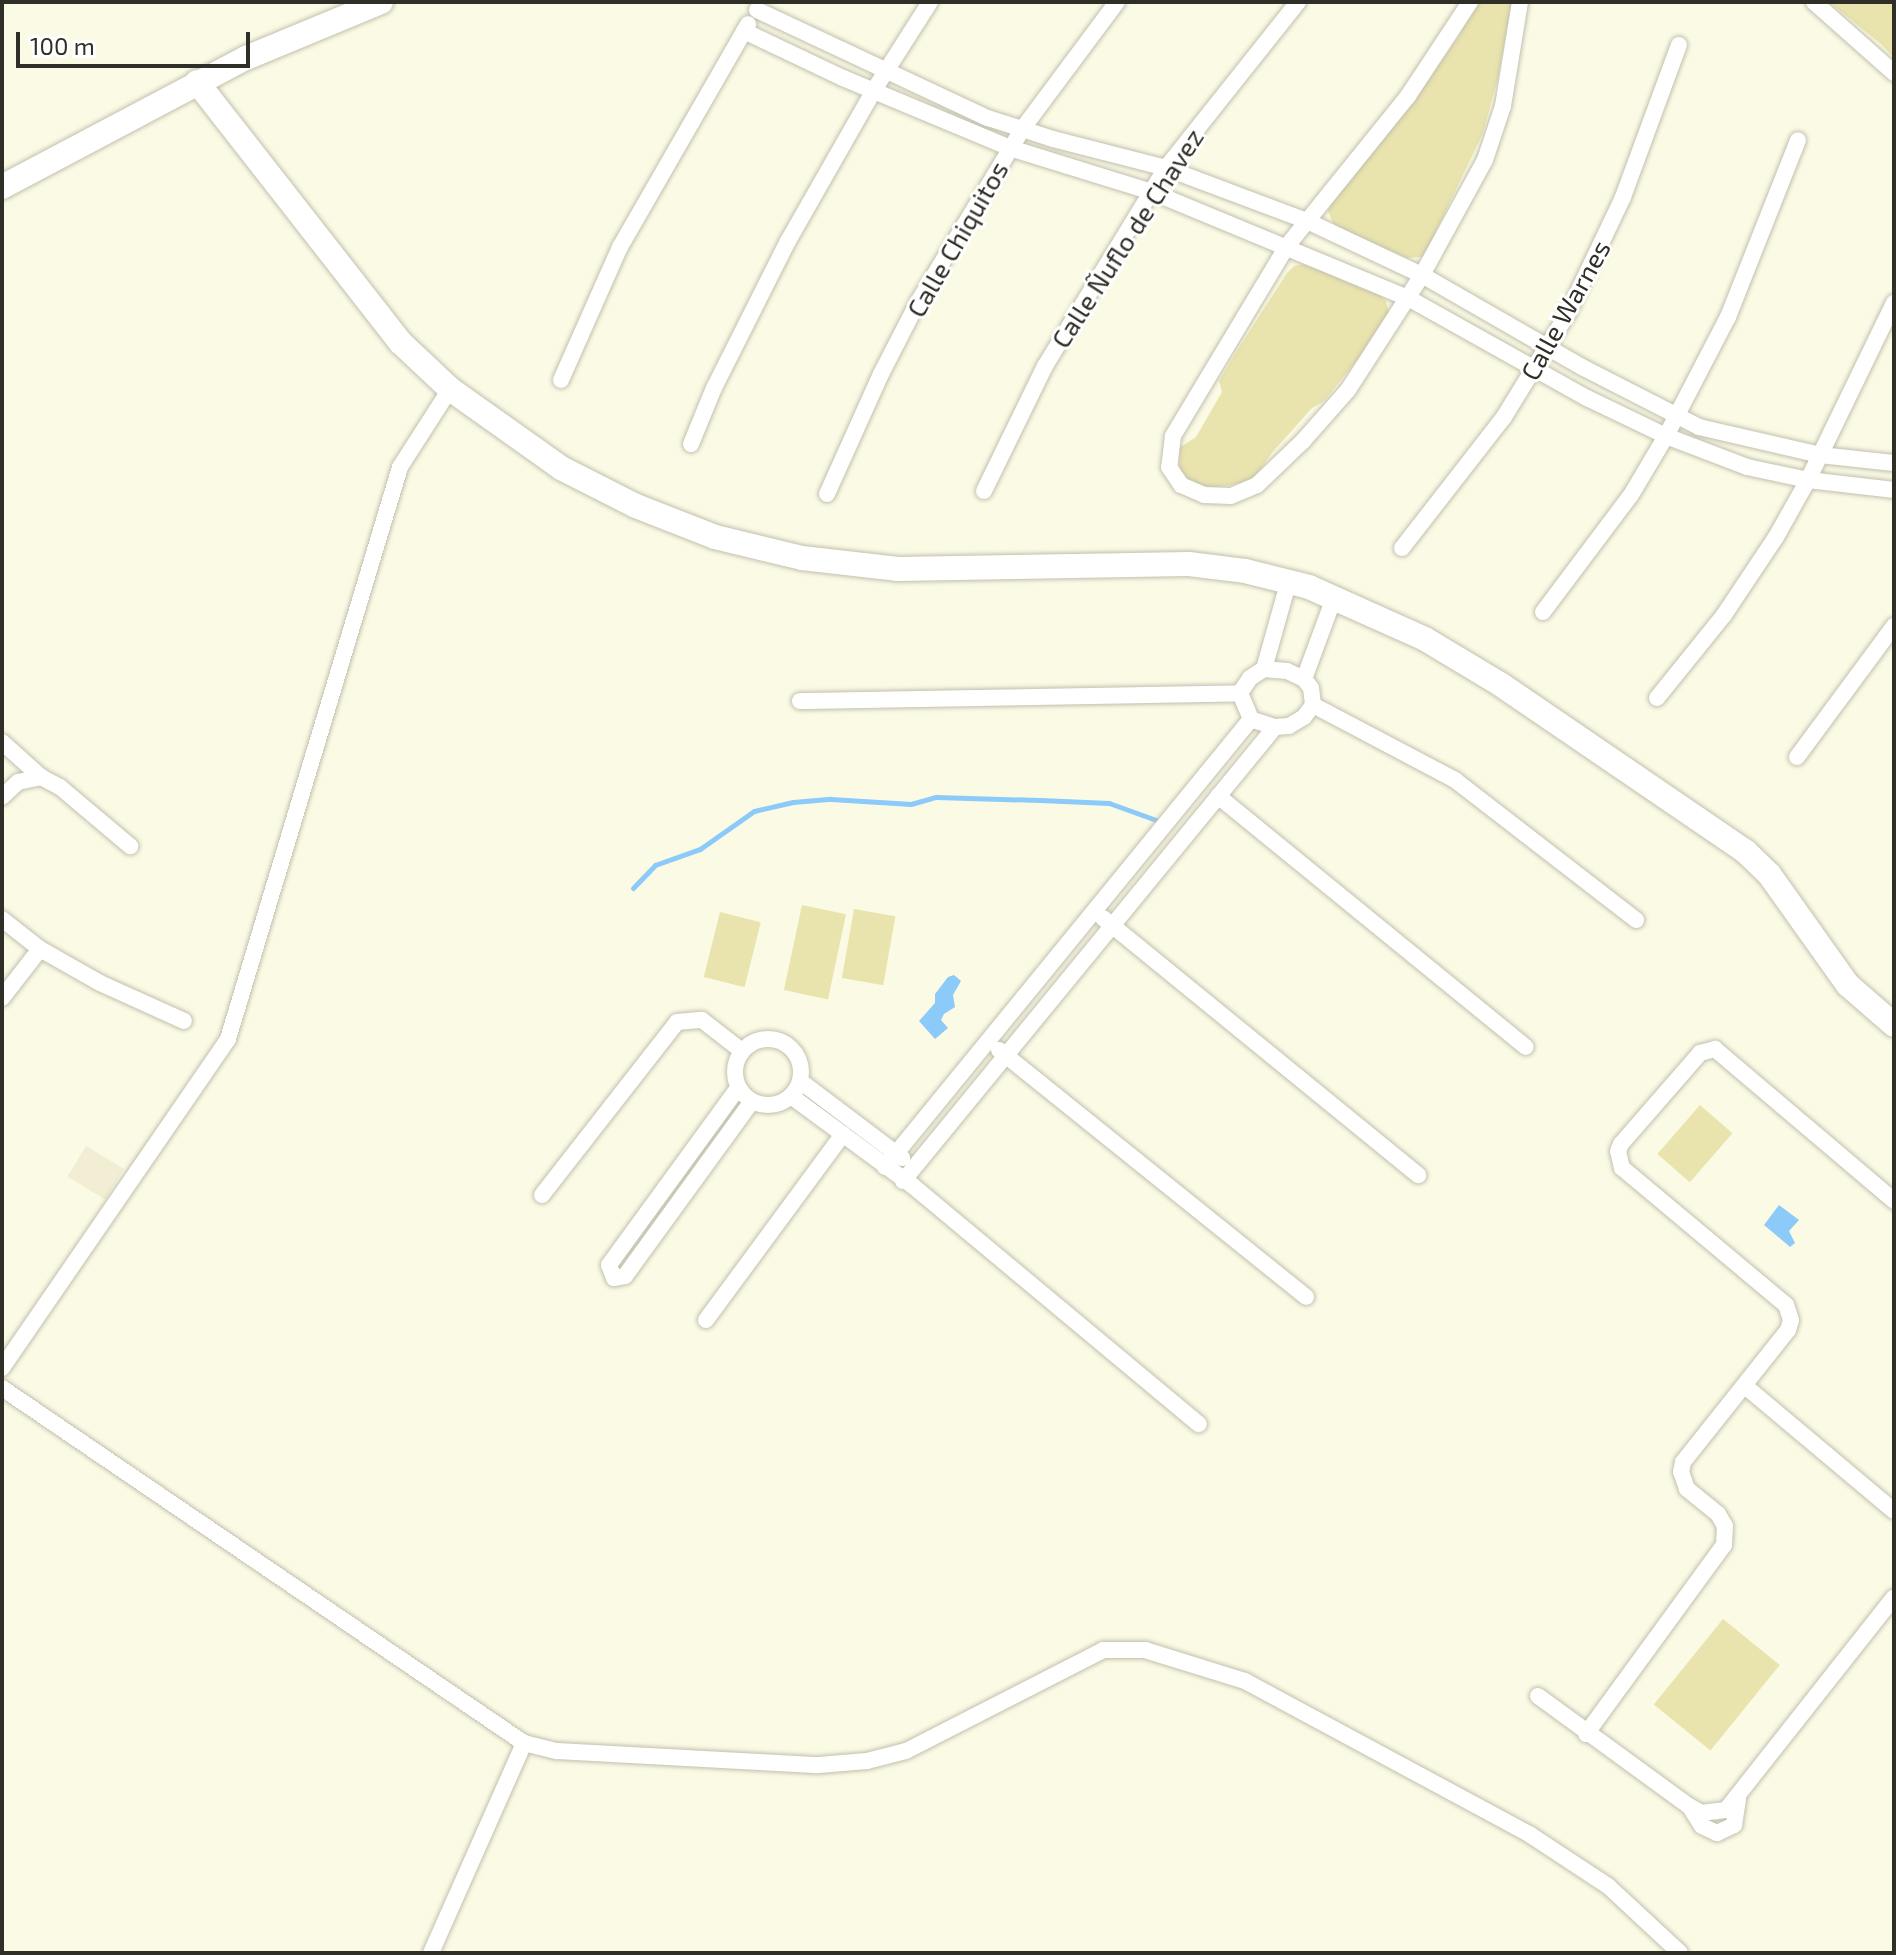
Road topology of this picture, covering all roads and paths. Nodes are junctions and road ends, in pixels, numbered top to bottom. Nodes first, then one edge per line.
1 (381, 2) edge
2 (930, 2) edge
3 (1117, 2) edge
4 (1298, 2) edge
5 (1470, 2) edge
6 (1520, 2) edge
7 (1814, 2) edge
8 (759, 6) edge
9 (744, 31) junction
10 (1679, 45) dead end
11 (887, 70) junction
12 (1894, 73) edge
13 (197, 82) junction
14 (874, 90) junction
15 (1023, 128) junction
16 (1798, 140) dead end
17 (1010, 148) junction
18 (1166, 168) junction
19 (2, 187) edge
20 (1152, 192) junction
21 (1307, 221) junction
22 (1287, 246) junction
23 (1422, 275) junction
24 (1408, 298) junction
25 (1894, 303) edge
26 (1547, 347) junction
27 (1536, 367) junction
28 (561, 380) dead end
29 (450, 389) junction
30 (1676, 417) junction
31 (1666, 436) junction
32 (691, 444) dead end
33 (1820, 455) junction
34 (1894, 463) edge
35 (1808, 480) junction
36 (1894, 490) edge
37 (984, 491) dead end
38 (827, 494) dead end
39 (1402, 548) dead end
40 (1289, 580) junction
41 (1334, 598) junction
42 (1543, 612) dead end
43 (1894, 626) edge
44 (1264, 669) junction
45 (1304, 679) junction
46 (1240, 693) junction
47 (1657, 698) dead end
48 (800, 701) dead end
49 (1313, 705) junction
50 (1251, 719) junction
51 (1275, 727) junction
52 (2, 742) edge
53 (1797, 757) dead end
54 (23, 758) junction
55 (41, 777) junction
56 (18, 782) junction
57 (1218, 796) junction
58 (2, 797) edge
59 (130, 846) dead end
60 (1094, 910) junction
61 (2, 919) edge
62 (1636, 920) dead end
63 (1112, 925) junction
64 (40, 949) junction
65 (2, 998) edge
66 (184, 1021) dead end
67 (1894, 1025) edge
68 (987, 1041) junction
69 (1526, 1047) dead end
70 (742, 1051) junction
71 (1005, 1054) junction
72 (738, 1088) junction
73 (796, 1088) junction
74 (752, 1101) junction
75 (843, 1134) junction
76 (890, 1161) junction
77 (914, 1167) junction
78 (1418, 1175) dead end
79 (908, 1183) junction
80 (542, 1195) dead end
81 (1894, 1201) edge
82 (1306, 1297) dead end
83 (706, 1320) dead end
84 (2, 1368) edge
85 (1745, 1386) junction
86 (2, 1388) edge
87 (1199, 1424) dead end
88 (1894, 1511) edge
89 (1894, 1597) edge
90 (1538, 1696) dead end
91 (1586, 1734) junction
92 (524, 1743) junction
93 (431, 1953) edge
94 (1680, 1953) edge

1 - 13 street
2 - 11 street
3 - 15 street, Calle Chiquitos
4 - 18 street, Calle Ñuflo de Chavez
5 - 21 street
6 - 23 street
7 - 12 street
8 - 9 street
8 - 11 street
9 - 14 street
9 - 28 street
10 - 26 street, Calle Warnes
11 - 14 street
11 - 15 street
13 - 19 street
13 - 29 street
14 - 17 street
14 - 32 street
15 - 17 street, Calle Chiquitos
15 - 18 street
16 - 30 street
17 - 20 street
17 - 38 street, Calle Chiquitos
18 - 20 street, Calle Ñuflo de Chavez
18 - 21 street
20 - 22 street
20 - 37 street, Calle Ñuflo de Chavez
21 - 22 street
21 - 23 street
22 - 24 street
22 - 24 street
23 - 24 street
23 - 26 street
24 - 27 street
25 - 33 street
26 - 27 street, Calle Warnes
26 - 30 street
27 - 31 street
27 - 39 street, Calle Warnes
29 - 40 street
29 - 84 street
30 - 31 street
30 - 33 street
31 - 35 street
31 - 42 street
33 - 34 street
33 - 35 street
35 - 36 street
35 - 47 street
40 - 41 street
40 - 44 street
41 - 45 street
41 - 67 street
43 - 53 street
44 - 45 street
44 - 46 street
45 - 49 street
46 - 48 street
46 - 50 street
49 - 51 street
49 - 62 street
50 - 51 street
50 - 60 street
51 - 57 street
52 - 54 street
54 - 55 street
54 - 56 street
55 - 56 street
55 - 59 street
56 - 58 street
57 - 63 street
57 - 69 street
60 - 63 street
60 - 68 street
61 - 64 street
63 - 71 street
63 - 78 street
64 - 65 street
64 - 66 street
68 - 71 street
68 - 76 street
70 - 72 street
70 - 73 street
70 - 80 street
71 - 77 street
71 - 82 street
72 - 74 street
72 - 74 street
73 - 74 street
73 - 75 street
73 - 76 street
75 - 76 street
75 - 83 street
76 - 77 street
76 - 79 street
77 - 79 street
79 - 87 street
81 - 85 street
85 - 88 street
85 - 91 street
86 - 92 street
89 - 91 street
90 - 91 street
92 - 93 street
92 - 94 street

